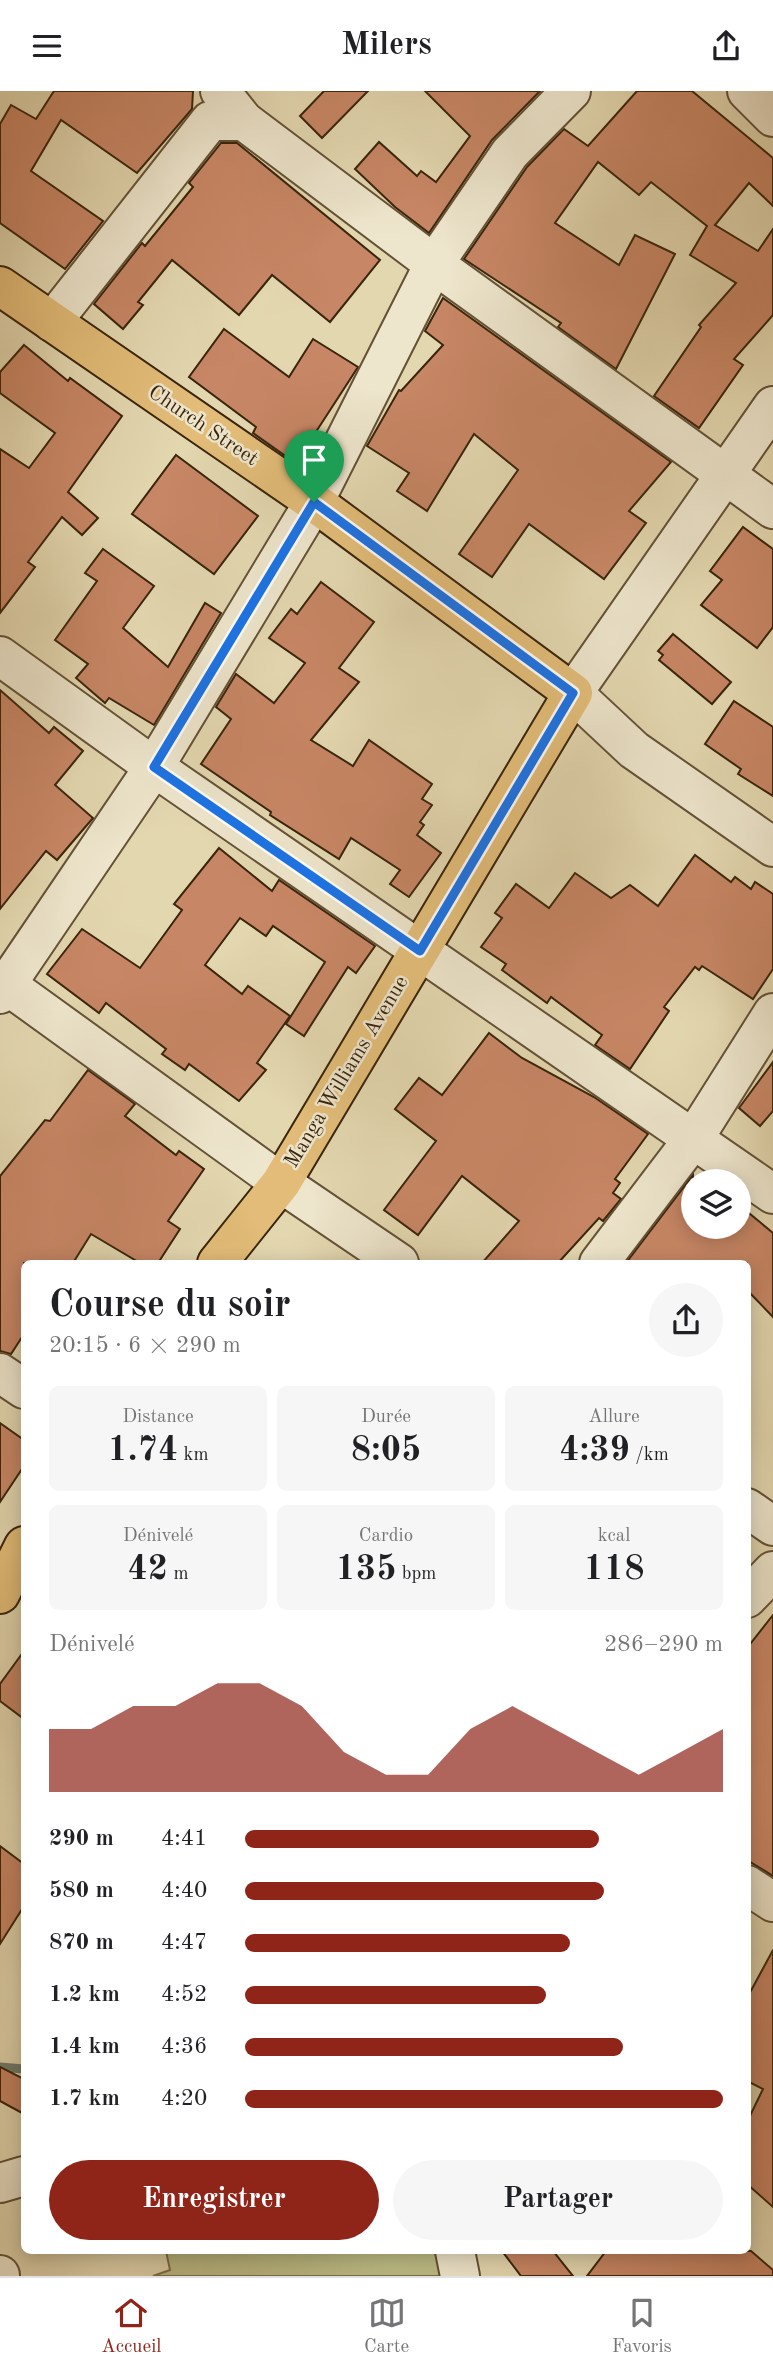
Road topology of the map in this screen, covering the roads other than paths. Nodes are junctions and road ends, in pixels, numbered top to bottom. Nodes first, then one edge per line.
1 (220, 91) edge
2 (570, 91) edge
3 (747, 91) edge
4 (773, 117) edge
5 (244, 121) junction
6 (434, 264) junction
7 (0, 286) edge
8 (52, 322) junction
9 (773, 407) edge
10 (728, 475) junction
11 (314, 502) junction
12 (773, 509) edge
13 (0, 656) edge
14 (573, 693) junction
15 (154, 767) junction
16 (773, 846) edge
17 (420, 951) junction
18 (3, 986) edge
19 (773, 1013) edge
20 (694, 1138) junction
21 (281, 1183) junction
22 (773, 1193) edge
23 (219, 1260) edge
24 (395, 1260) edge
25 (601, 1260) edge
26 (0, 1373) edge
27 (21, 1387) edge
28 (751, 1511) edge
29 (773, 1526) edge
30 (21, 1552) edge
31 (773, 1571) edge
32 (0, 1594) edge
33 (751, 1594) edge
34 (751, 1888) edge
35 (773, 1902) edge
36 (21, 2177) edge
37 (0, 2183) edge
38 (456, 2254) edge
39 (460, 2276) edge

1 - 5 street
2 - 6 street
3 - 4 street
5 - 6 street
5 - 8 street
6 - 10 street
6 - 11 street
7 - 8 main road, Church Street
8 - 11 main road, Church Street
9 - 10 street
10 - 12 street
10 - 14 street
11 - 14 main road, Church Street
11 - 15 street
13 - 15 street
14 - 16 street
14 - 17 main road, Manga Williams Avenue
15 - 17 street
15 - 18 street
17 - 20 street
17 - 21 main road, Manga Williams Avenue
18 - 21 street
19 - 20 street
20 - 22 street
20 - 25 street
21 - 23 main road, Manga Williams Avenue
21 - 24 street
26 - 27 street
28 - 29 street
30 - 32 main road
31 - 33 street
34 - 35 street
36 - 37 street
38 - 39 street

